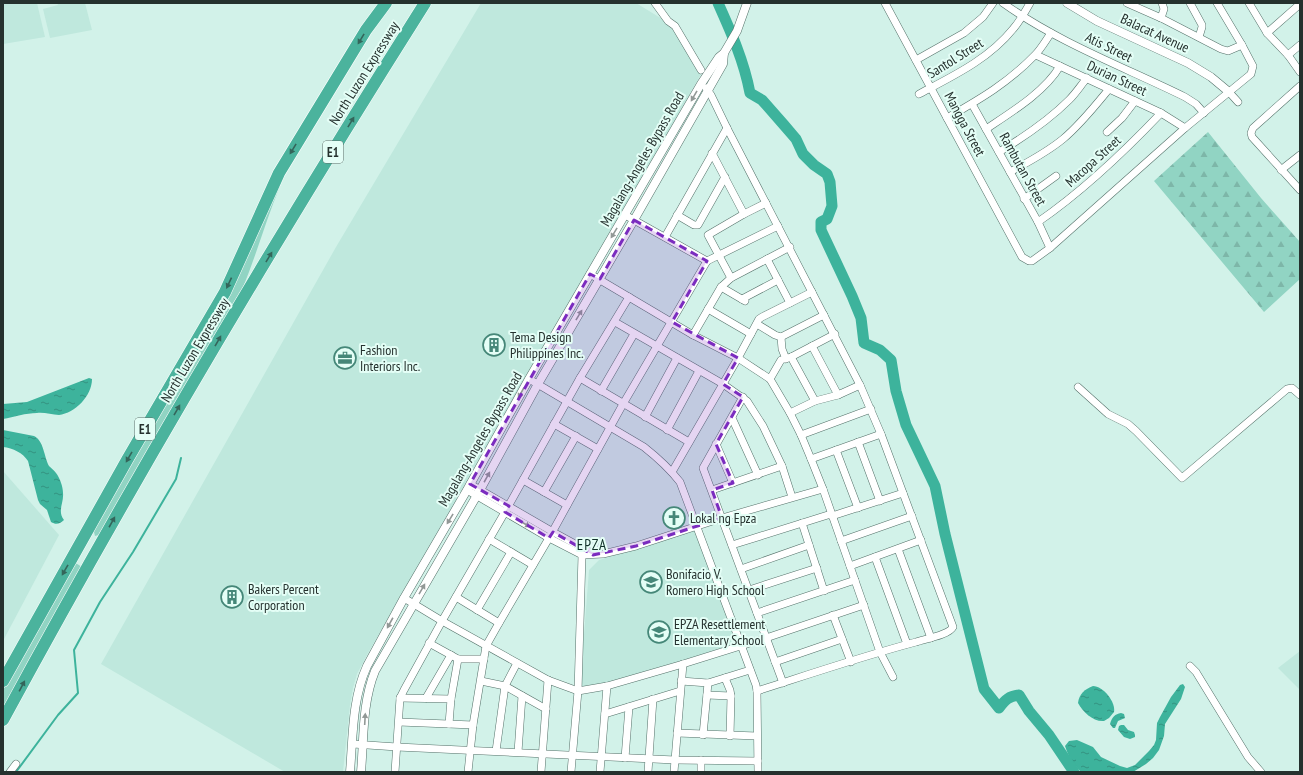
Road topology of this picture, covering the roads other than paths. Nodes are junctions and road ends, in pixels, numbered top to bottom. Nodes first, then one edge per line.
1 (386, 3) edge
2 (425, 3) edge
3 (655, 3) edge
4 (747, 3) edge
5 (885, 3) edge
6 (993, 3) edge
7 (1003, 3) edge
8 (1030, 3) edge
9 (1067, 3) edge
10 (1127, 3) edge
11 (1162, 3) edge
12 (1190, 3) edge
13 (1217, 3) edge
14 (1249, 3) edge
15 (1300, 4) edge
16 (1022, 16) junction
17 (1162, 18) junction
18 (1051, 33) junction
19 (1267, 33) junction
20 (1200, 37) junction
21 (1242, 45) junction
22 (1300, 45) edge
23 (725, 51) junction
24 (1036, 55) junction
25 (1288, 56) junction
26 (916, 60) junction
27 (1060, 66) junction
28 (701, 70) dead end
29 (1300, 72) edge
30 (1087, 78) junction
31 (701, 84) junction
32 (1300, 86) edge
33 (931, 88) junction
34 (708, 89) junction
35 (1109, 89) junction
36 (1229, 92) junction
37 (919, 94) dead end
38 (1135, 101) junction
39 (1238, 102) dead end
40 (972, 104) junction
41 (1161, 113) junction
42 (1204, 113) junction
43 (947, 118) junction
44 (727, 128) junction
45 (1185, 128) junction
46 (986, 129) junction
47 (1107, 132) dead end
48 (999, 152) junction
49 (712, 153) junction
50 (1300, 155) edge
51 (1281, 170) junction
52 (1010, 172) junction
53 (1056, 176) dead end
54 (725, 178) junction
55 (1300, 190) edge
56 (1024, 199) junction
57 (766, 203) junction
58 (744, 214) junction
59 (625, 215) junction
60 (677, 215) junction
61 (634, 220) junction
62 (1038, 222) junction
63 (778, 226) junction
64 (665, 237) junction
65 (790, 248) junction
66 (1050, 248) junction
67 (720, 256) junction
68 (767, 259) junction
69 (707, 262) junction
70 (590, 274) junction
71 (731, 278) junction
72 (600, 279) junction
73 (778, 280) junction
74 (721, 287) junction
75 (812, 292) junction
76 (629, 296) junction
77 (790, 303) junction
78 (708, 309) junction
79 (824, 315) junction
80 (614, 322) junction
81 (672, 322) junction
82 (757, 324) junction
83 (634, 334) junction
84 (751, 334) junction
85 (834, 334) junction
86 (694, 335) junction
87 (781, 337) junction
88 (657, 346) junction
89 (812, 346) junction
90 (677, 358) junction
91 (738, 358) junction
92 (789, 358) junction
93 (699, 371) junction
94 (580, 378) junction
95 (529, 379) junction
96 (770, 380) junction
97 (538, 384) junction
98 (723, 384) junction
99 (860, 385) junction
100 (1078, 387) dead end
101 (601, 391) junction
102 (838, 395) junction
103 (1300, 395) edge
104 (743, 397) junction
105 (815, 401) junction
106 (567, 402) junction
107 (623, 404) junction
108 (871, 409) junction
109 (790, 413) junction
110 (644, 417) junction
111 (732, 418) junction
112 (554, 424) junction
113 (610, 428) junction
114 (667, 430) junction
115 (882, 434) junction
116 (801, 435) junction
117 (576, 436) junction
118 (689, 442) junction
119 (858, 442) junction
120 (716, 444) junction
121 (598, 449) junction
122 (836, 450) junction
123 (811, 459) junction
124 (782, 466) junction
125 (672, 472) junction
126 (758, 475) junction
127 (523, 480) junction
128 (733, 483) junction
129 (468, 487) junction
130 (823, 489) junction
131 (712, 490) junction
132 (544, 492) junction
133 (903, 492) junction
134 (478, 493) junction
135 (792, 497) junction
136 (880, 501) junction
137 (567, 505) junction
138 (858, 508) junction
139 (507, 509) junction
140 (832, 515) junction
141 (912, 516) junction
142 (722, 518) junction
143 (802, 523) junction
144 (696, 526) junction
145 (551, 535) junction
146 (489, 539) junction
147 (921, 540) junction
148 (842, 541) junction
149 (732, 545) junction
150 (809, 545) junction
151 (898, 549) junction
152 (511, 552) junction
153 (584, 552) junction
154 (875, 557) junction
155 (533, 565) junction
156 (850, 566) junction
157 (817, 568) junction
158 (741, 569) junction
159 (855, 580) junction
160 (749, 590) junction
161 (824, 591) junction
162 (456, 597) junction
163 (404, 598) junction
164 (414, 604) junction
165 (864, 605) junction
166 (476, 610) junction
167 (757, 613) junction
168 (833, 615) junction
169 (442, 621) junction
170 (499, 622) junction
171 (766, 638) junction
172 (931, 638) junction
173 (842, 639) junction
174 (429, 643) junction
175 (907, 644) junction
176 (741, 645) junction
177 (486, 646) junction
178 (880, 652) junction
179 (451, 655) junction
180 (458, 659) junction
181 (484, 659) junction
182 (775, 662) junction
183 (851, 662) junction
184 (517, 663) junction
185 (683, 664) junction
186 (1190, 666) dead end
187 (750, 670) junction
188 (893, 677) dead end
189 (725, 678) junction
190 (548, 680) junction
191 (3, 681) edge
192 (480, 681) junction
193 (681, 681) junction
194 (783, 683) junction
195 (708, 684) junction
196 (505, 686) junction
197 (607, 686) junction
198 (578, 691) junction
199 (680, 691) junction
200 (757, 691) junction
201 (707, 695) junction
202 (522, 696) junction
203 (731, 696) junction
204 (400, 698) junction
205 (426, 698) junction
206 (451, 699) junction
207 (653, 699) junction
208 (630, 707) junction
209 (546, 709) junction
210 (605, 714) junction
211 (3, 720) edge
212 (399, 722) junction
213 (449, 724) junction
214 (473, 725) junction
215 (677, 733) junction
216 (703, 735) junction
217 (730, 736) junction
218 (757, 736) junction
219 (353, 744) junction
220 (363, 745) junction
221 (397, 747) junction
222 (470, 750) junction
223 (496, 751) junction
224 (518, 752) junction
225 (542, 753) junction
226 (573, 755) junction
227 (601, 756) junction
228 (625, 758) junction
229 (650, 758) junction
230 (675, 760) junction
231 (701, 760) junction
232 (758, 761) junction
233 (16, 764) dead end
234 (10, 772) edge
235 (350, 772) edge
236 (361, 772) edge
237 (395, 772) edge
238 (468, 772) edge
239 (541, 772) edge
240 (571, 772) edge
241 (600, 772) edge
242 (648, 772) edge
243 (674, 772) edge
244 (700, 772) edge
245 (758, 772) edge
246 (1261, 772) edge

1 -> 191 highway, North Luzon Expressway / E1
211 -> 2 highway, North Luzon Expressway / E1
3 - 28 street
4 - 23 street, Magalang-Angeles Bypass Road
5 - 26 street, Mangga Street
6 - 26 street
7 - 16 street, Atis Street
8 - 16 street, Santol Street
9 - 36 street, Balacat Avenue
10 - 17 street
11 - 17 street
12 - 20 street
13 - 21 street
14 - 19 street
15 - 19 street
16 - 18 street, Atis Street
16 - 33 street, Santol Street
17 - 20 street
18 - 24 street
18 - 42 street, Atis Street
19 - 25 street
20 - 21 street
21 - 36 street
22 - 25 street
23 - 31 street, Magalang-Angeles Bypass Road
23 - 34 street, Magalang-Angeles Bypass Road
24 - 27 street, Durian Street
24 - 40 street
25 - 29 street
26 - 33 street, Mangga Street
27 - 30 street, Durian Street
27 - 46 street
30 - 35 street, Durian Street
30 - 48 street
31 - 34 street
31 -> 59 street, Magalang-Angeles Bypass Road
32 - 51 street
33 - 37 street, Santol Street
33 - 43 street, Mangga Street
34 - 44 street
34 - 61 street, Magalang-Angeles Bypass Road
35 - 38 street, Durian Street
35 - 52 street
36 - 39 street
36 - 42 street
38 - 41 street, Durian Street
38 - 47 street
40 - 43 street
40 - 46 street, Rambutan Street
41 - 45 street, Durian Street
41 - 62 street, Macopa Street
42 - 45 street
43 - 66 street, Mangga Street
44 - 49 street
44 - 57 street
45 - 66 street
46 - 48 street, Rambutan Street
48 - 52 street, Rambutan Street
49 - 54 street
49 - 60 street
50 - 51 street
51 - 55 street
52 - 56 street, Rambutan Street
53 - 56 street
54 - 58 street
54 - 60 street
56 - 62 street, Rambutan Street
57 - 58 street
57 - 63 street
58 - 67 street
59 - 61 street
59 -> 70 street, Magalang-Angeles Bypass Road
60 - 64 street
61 - 64 street
61 - 72 street, Magalang-Angeles Bypass Road
62 - 66 street, Rambutan Street
63 - 65 street
63 - 67 street
64 - 69 street
65 - 68 street
65 - 75 street
67 - 69 street
67 - 71 street
68 - 71 street
68 - 73 street
69 - 81 street
70 - 72 street
70 - 95 street, Magalang-Angeles Bypass Road
71 - 74 street
72 - 76 street
97 -> 72 street, Magalang-Angeles Bypass Road
73 - 74 street
73 - 77 street
74 - 78 street
75 - 77 street
75 - 79 street
76 - 80 street
76 - 81 street
77 - 82 street
78 - 84 street
78 - 86 street
79 - 85 street
79 - 87 street
80 - 83 street
80 - 94 street
81 - 86 street
81 - 88 street
82 - 84 street
82 - 87 street
83 - 88 street
83 - 101 street
84 - 91 street
85 - 89 street
85 - 99 street
86 - 91 street
87 - 92 street
88 - 90 street
88 - 107 street
89 - 92 street
89 - 102 street
90 - 93 street
90 - 110 street
91 - 96 street
91 - 98 street
92 - 96 street
92 - 105 street
93 - 98 street
93 - 114 street
94 - 101 street
94 - 106 street
95 - 97 street
95 -> 129 street, Magalang-Angeles Bypass Road
96 - 109 street
97 - 106 street
134 -> 97 street, Magalang-Angeles Bypass Road
98 - 104 street
98 - 118 street
99 - 102 street
99 - 108 street
100 - 103 street
101 - 107 street
102 - 105 street
104 - 111 street
104 - 124 street
105 - 109 street
106 - 112 street
106 - 113 street
107 - 110 street
107 - 113 street
108 - 115 street
108 - 116 street
109 - 116 street
110 - 114 street
111 - 120 street
111 - 126 street
112 - 117 street
112 - 127 street
113 - 121 street
113 - 125 street
114 - 118 street
115 - 119 street
115 - 133 street
116 - 123 street
117 - 121 street
117 - 132 street
118 - 125 street
119 - 122 street
119 - 136 street
120 - 128 street
120 - 131 street
121 - 137 street
122 - 123 street
122 - 138 street
123 - 130 street
124 - 126 street
124 - 135 street
125 - 144 street
126 - 128 street
127 - 132 street
127 - 139 street
128 - 131 street
129 - 134 street
129 -> 163 street, Magalang-Angeles Bypass Road
130 - 135 street
130 - 140 street
131 - 142 street
132 - 137 street
133 - 136 street
133 - 141 street
134 - 139 street
164 -> 134 street, Magalang-Angeles Bypass Road
135 - 142 street
136 - 138 street
137 - 145 street
138 - 140 street
139 - 145 street
139 - 146 street
140 - 143 street
140 - 148 street
141 - 147 street
141 - 148 street
142 - 144 street
142 - 149 street
143 - 149 street
143 - 150 street
144 - 153 street
144 - 176 street
145 - 153 street
145 - 155 street
146 - 152 street
146 - 162 street
147 - 151 street
147 - 172 street
148 - 156 street
149 - 158 street
150 - 157 street
150 - 158 street
151 - 154 street
151 - 172 street
152 - 155 street
152 - 166 street
153 - 198 street
154 - 156 street
154 - 175 street
155 - 170 street
156 - 159 street
157 - 160 street
157 - 161 street
158 - 160 street
159 - 161 street
159 - 165 street
160 - 167 street
161 - 167 street
162 - 166 street
162 - 169 street
163 - 164 street
163 -> 219 street, Magalang-Angeles Bypass Road
164 - 169 street
220 -> 164 street, Magalang-Angeles Bypass Road
165 - 168 street
165 - 178 street
166 - 170 street
167 - 171 street
168 - 171 street
168 - 173 street
169 - 174 street
169 - 177 street
170 - 177 street
171 - 176 street
171 - 182 street
172 - 175 street
173 - 182 street
173 - 183 street
174 - 179 street
174 - 204 street
175 - 178 street
176 - 185 street
176 - 187 street
177 - 181 street
177 - 184 street
178 - 183 street
178 - 188 street
179 - 180 street
179 - 205 street
180 - 181 street
180 - 206 street
181 - 192 street
182 - 194 street
183 - 194 street
184 - 190 street
184 - 196 street
185 - 193 street
185 - 197 street
186 - 246 street
187 - 189 street
187 - 200 street
189 - 195 street
189 - 203 street
190 - 198 street
190 - 209 street
192 - 196 street
192 - 214 street
193 - 195 street
193 - 199 street
194 - 200 street
195 - 201 street
196 - 202 street
196 - 223 street
197 - 198 street
197 - 210 street
198 - 226 street
199 - 207 street
199 - 215 street
200 - 218 street
201 - 203 street
201 - 216 street
202 - 209 street
202 - 224 street
203 - 217 street
204 - 205 street
204 - 212 street
205 - 206 street
206 - 213 street
207 - 208 street
207 - 229 street
208 - 210 street
208 - 228 street
209 - 225 street
210 - 227 street
212 - 213 street
212 - 221 street
213 - 214 street
214 - 222 street
215 - 216 street
215 - 230 street
216 - 217 street
217 - 218 street
218 - 232 street
219 - 220 street
219 - 235 street, Magalang-Angeles Bypass Road
220 - 221 street
220 - 236 street, Magalang-Angeles Bypass Road
221 - 222 street
221 - 237 street
222 - 223 street
222 - 238 street
223 - 224 street
224 - 225 street
225 - 226 street
225 - 239 street
226 - 227 street
226 - 240 street
227 - 228 street
227 - 241 street
228 - 229 street
229 - 230 street
229 - 242 street
230 - 231 street
230 - 243 street
231 - 232 street
231 - 244 street
232 - 245 street
233 - 234 street

